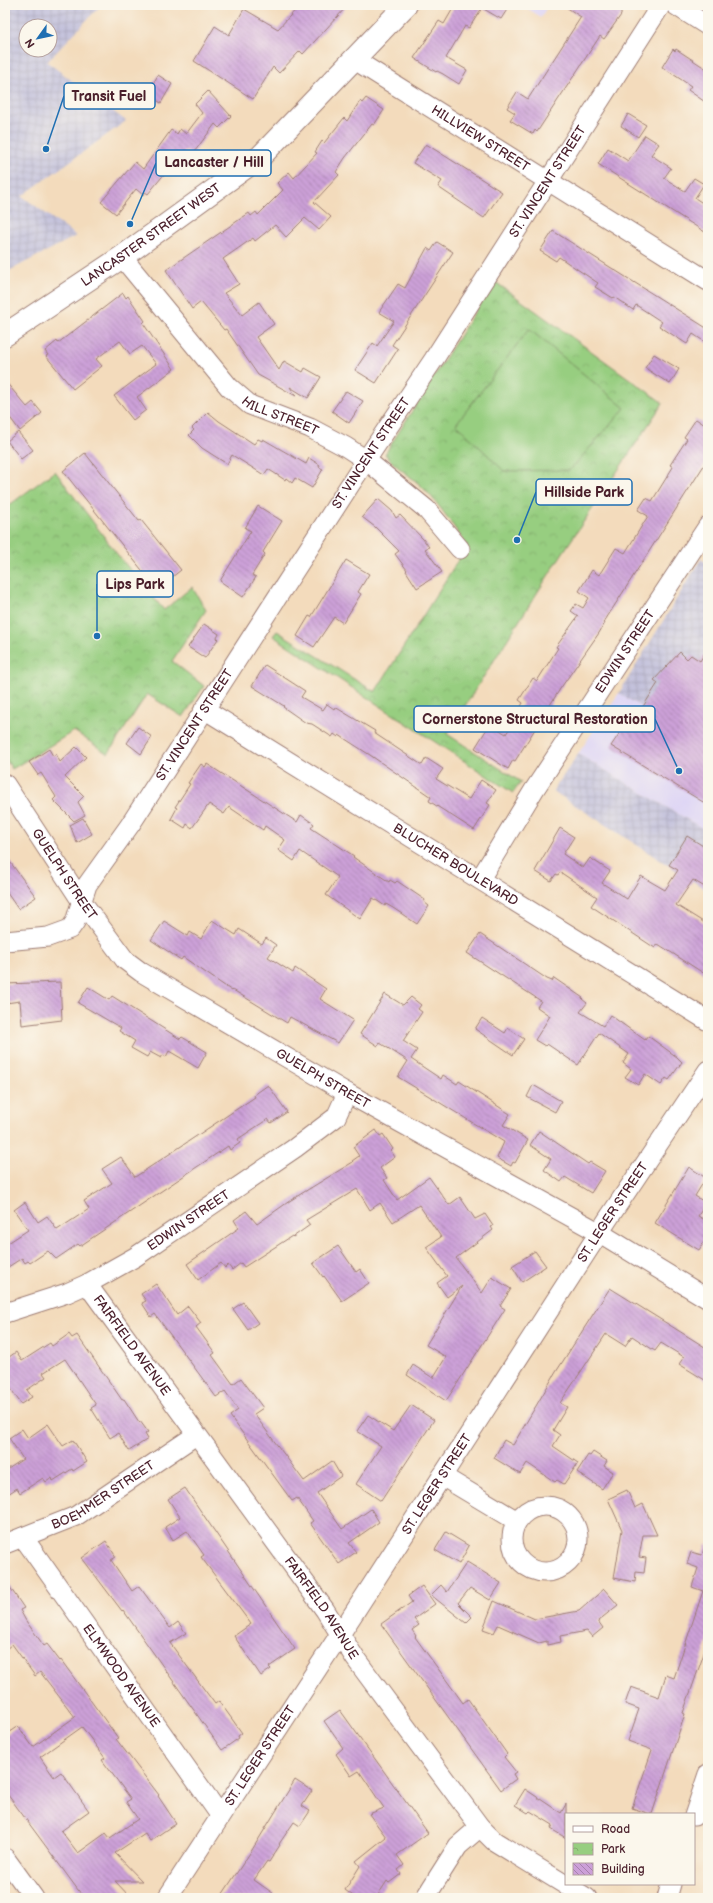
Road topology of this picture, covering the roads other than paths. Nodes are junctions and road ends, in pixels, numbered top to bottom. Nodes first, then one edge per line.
1 (406, 5) edge
2 (661, 5) edge
3 (675, 5) edge
4 (708, 26) edge
5 (355, 60) junction
6 (548, 181) junction
7 (122, 257) junction
8 (708, 281) edge
9 (5, 335) edge
10 (366, 460) junction
11 (708, 526) edge
12 (460, 549) dead end
13 (204, 709) junction
14 (5, 784) edge
15 (480, 879) junction
16 (82, 902) junction
17 (5, 941) edge
18 (708, 1021) edge
19 (708, 1070) edge
20 (347, 1093) junction
21 (600, 1232) junction
22 (87, 1284) junction
23 (708, 1299) edge
24 (5, 1313) edge
25 (196, 1436) junction
26 (442, 1476) junction
27 (517, 1521) dead end
28 (23, 1537) junction
29 (5, 1544) edge
30 (340, 1634) junction
31 (708, 1774) edge
32 (695, 1813) edge
33 (220, 1815) junction
34 (480, 1827) junction
35 (5, 1858) edge
36 (565, 1885) edge
37 (566, 1885) edge
38 (671, 1885) edge
39 (34, 1898) edge
40 (167, 1898) edge
41 (425, 1898) edge
42 (587, 1898) edge
43 (667, 1898) edge

1 - 5 main road, LANCASTER STREET WEST
2 - 6 street, ST. VINCENT STREET
3 - 4 street
5 - 6 street, HILLVIEW STREET
5 - 7 main road, LANCASTER STREET WEST
6 - 8 street, HILLVIEW STREET
6 - 10 street, ST. VINCENT STREET
7 - 9 main road, LANCASTER STREET WEST
7 - 10 street, HILL STREET
10 - 12 street, HILL STREET
10 - 13 street, ST. VINCENT STREET
11 - 15 street, EDWIN STREET
13 - 15 street, BLUCHER BOULEVARD
13 - 16 street, ST. VINCENT STREET
14 - 16 street, GUELPH STREET
15 - 18 street, BLUCHER BOULEVARD
16 - 17 street, ST. VINCENT STREET
16 - 20 street, GUELPH STREET
19 - 21 street, ST. LEGER STREET
20 - 21 street, GUELPH STREET
20 - 22 street, EDWIN STREET
21 - 23 street, GUELPH STREET
21 - 26 street, ST. LEGER STREET
22 - 24 street, EDWIN STREET
22 - 25 street, FAIRFIELD AVENUE
25 - 28 street, BOEHMER STREET
25 - 30 street, FAIRFIELD AVENUE
26 - 27 street
26 - 30 street, ST. LEGER STREET
28 - 29 street, BOEHMER STREET
28 - 33 street, ELMWOOD AVENUE
30 - 33 street, ST. LEGER STREET
30 - 34 street, FAIRFIELD AVENUE
31 - 32 street
33 - 40 street, ST. LEGER STREET
34 - 36 street, FAIRFIELD AVENUE
34 - 41 street
35 - 39 street
37 - 42 street, FAIRFIELD AVENUE
38 - 43 street

